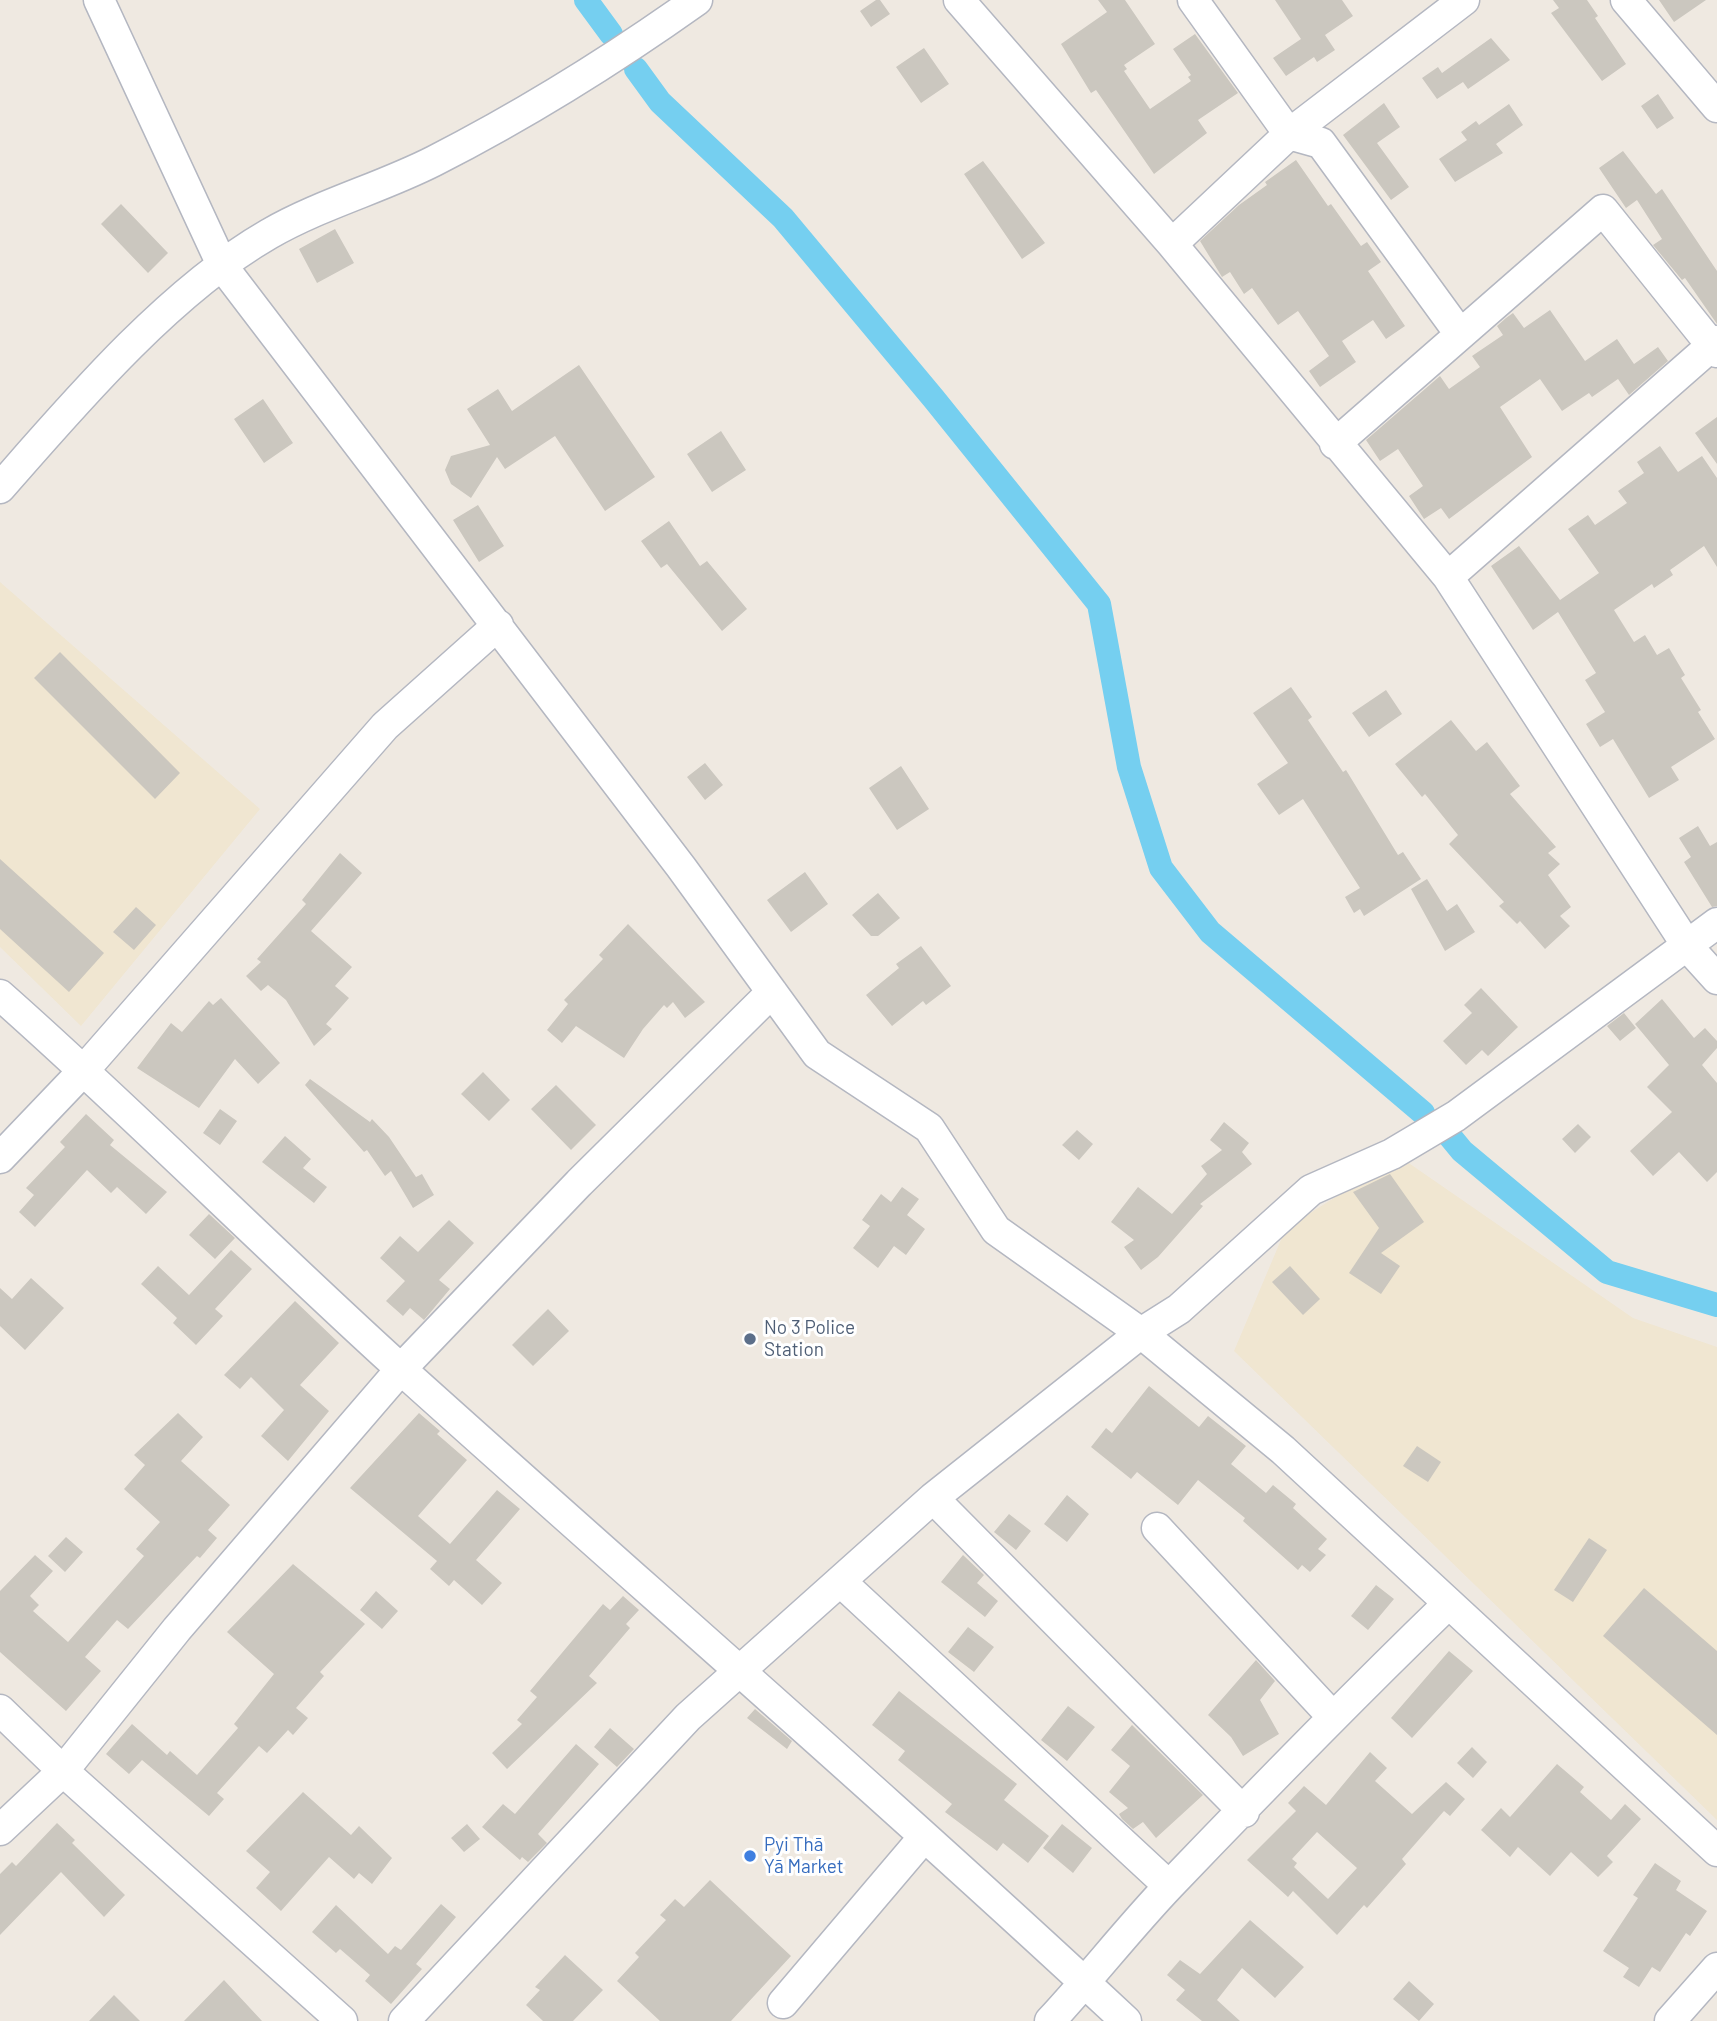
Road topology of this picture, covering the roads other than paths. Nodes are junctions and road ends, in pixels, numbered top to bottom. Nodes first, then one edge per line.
1 (99, 0) edge
2 (697, 0) edge
3 (1193, 0) edge
4 (1464, 0) edge
5 (1626, 0) edge
6 (975, 5) edge
7 (1717, 107) edge
8 (1289, 134) junction
9 (1172, 244) junction
10 (223, 267) junction
11 (1460, 334) junction
12 (1715, 346) edge
13 (1335, 444) junction
14 (0, 488) edge
15 (1448, 577) junction
16 (498, 625) junction
17 (1717, 923) edge
18 (1688, 947) junction
19 (1717, 979) edge
20 (772, 992) junction
21 (0, 995) edge
22 (84, 1070) junction
23 (0, 1158) edge
24 (1141, 1333) junction
25 (401, 1369) junction
26 (933, 1498) junction
27 (1157, 1528) dead end
28 (840, 1581) junction
29 (1448, 1604) junction
30 (741, 1669) junction
31 (0, 1710) edge
32 (1332, 1716) junction
33 (63, 1771) junction
34 (1244, 1812) junction
35 (0, 1830) edge
36 (925, 1837) junction
37 (1717, 1851) edge
38 (1169, 1886) junction
39 (1717, 1968) edge
40 (1085, 1983) junction
41 (783, 2003) dead end
42 (342, 2021) edge
43 (404, 2021) edge
44 (1050, 2021) edge
45 (1126, 2021) edge
46 (1670, 2021) edge

1 - 10 street
2 - 10 street
3 - 8 street
4 - 8 street
5 - 7 street
6 - 9 street
8 - 9 street
8 - 11 street
9 - 13 street
10 - 14 street
10 - 16 street
11 - 12 street
11 - 13 street
12 - 15 street
13 - 15 street
15 - 18 street
16 - 20 street
16 - 22 street
17 - 18 street
18 - 19 street
18 - 24 street
20 - 24 street
20 - 25 street
21 - 22 street
22 - 23 street
22 - 25 street
24 - 26 street
24 - 29 street
25 - 30 street
25 - 33 street
26 - 28 street
26 - 34 street
27 - 32 street
28 - 30 street
28 - 38 street
29 - 32 street
29 - 37 street
30 - 36 street
30 - 43 street
31 - 33 street
32 - 34 street
33 - 35 street
33 - 42 street
34 - 38 street
36 - 40 street
36 - 41 street
38 - 40 street
39 - 46 street
40 - 44 street
40 - 45 street

